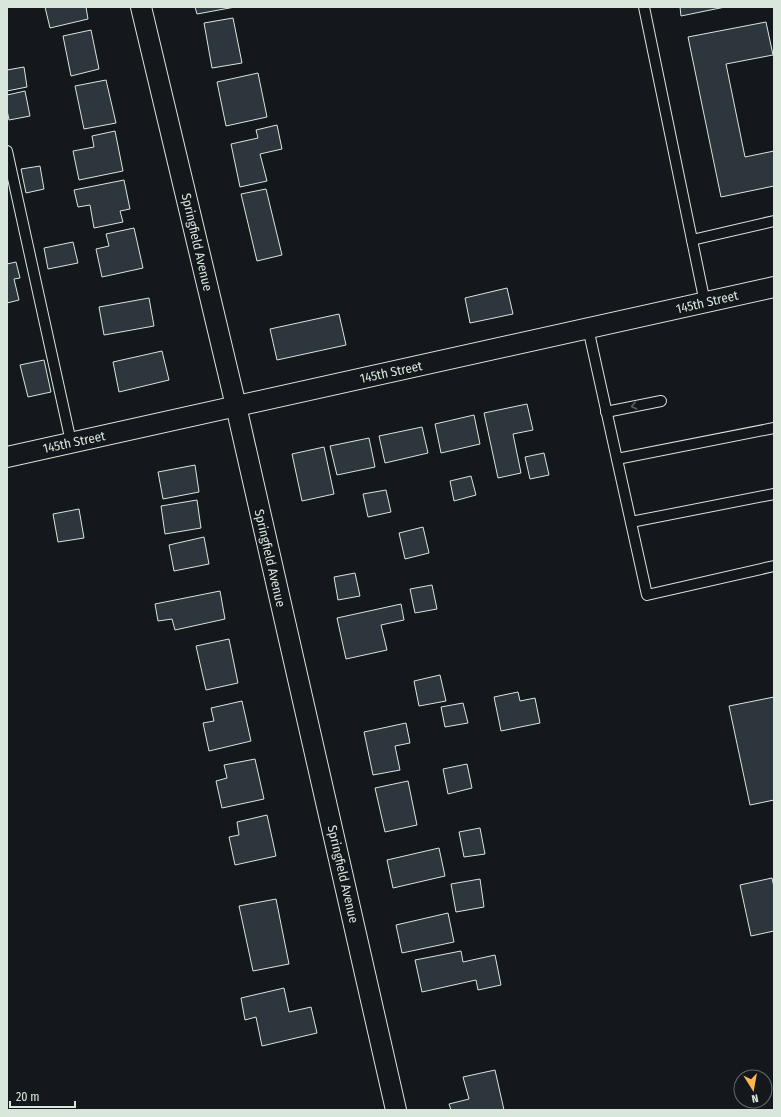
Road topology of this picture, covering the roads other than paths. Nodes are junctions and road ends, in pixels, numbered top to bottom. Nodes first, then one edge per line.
1 (141, 7) edge
2 (644, 7) edge
3 (7, 151) edge
4 (774, 221) edge
5 (692, 240) junction
6 (774, 287) edge
7 (705, 303) junction
8 (588, 328) junction
9 (661, 401) dead end
10 (236, 406) junction
11 (606, 412) junction
12 (774, 428) edge
13 (71, 442) junction
14 (7, 457) edge
15 (617, 459) junction
16 (774, 494) edge
17 (631, 522) junction
18 (774, 566) edge
19 (396, 1110) edge

1 - 10 street, Springfield Avenue
2 - 5 lane
3 - 13 lane
4 - 5 lane
5 - 7 lane
6 - 7 street, 145th Street
7 - 8 street, 145th Street
8 - 10 street, 145th Street
8 - 11 lane
9 -> 11 lane
10 - 13 street, 145th Street
10 - 19 street, Springfield Avenue
11 - 15 lane
12 - 15 lane
13 - 14 street, 145th Street
15 - 17 lane
16 - 17 lane
17 - 18 lane

